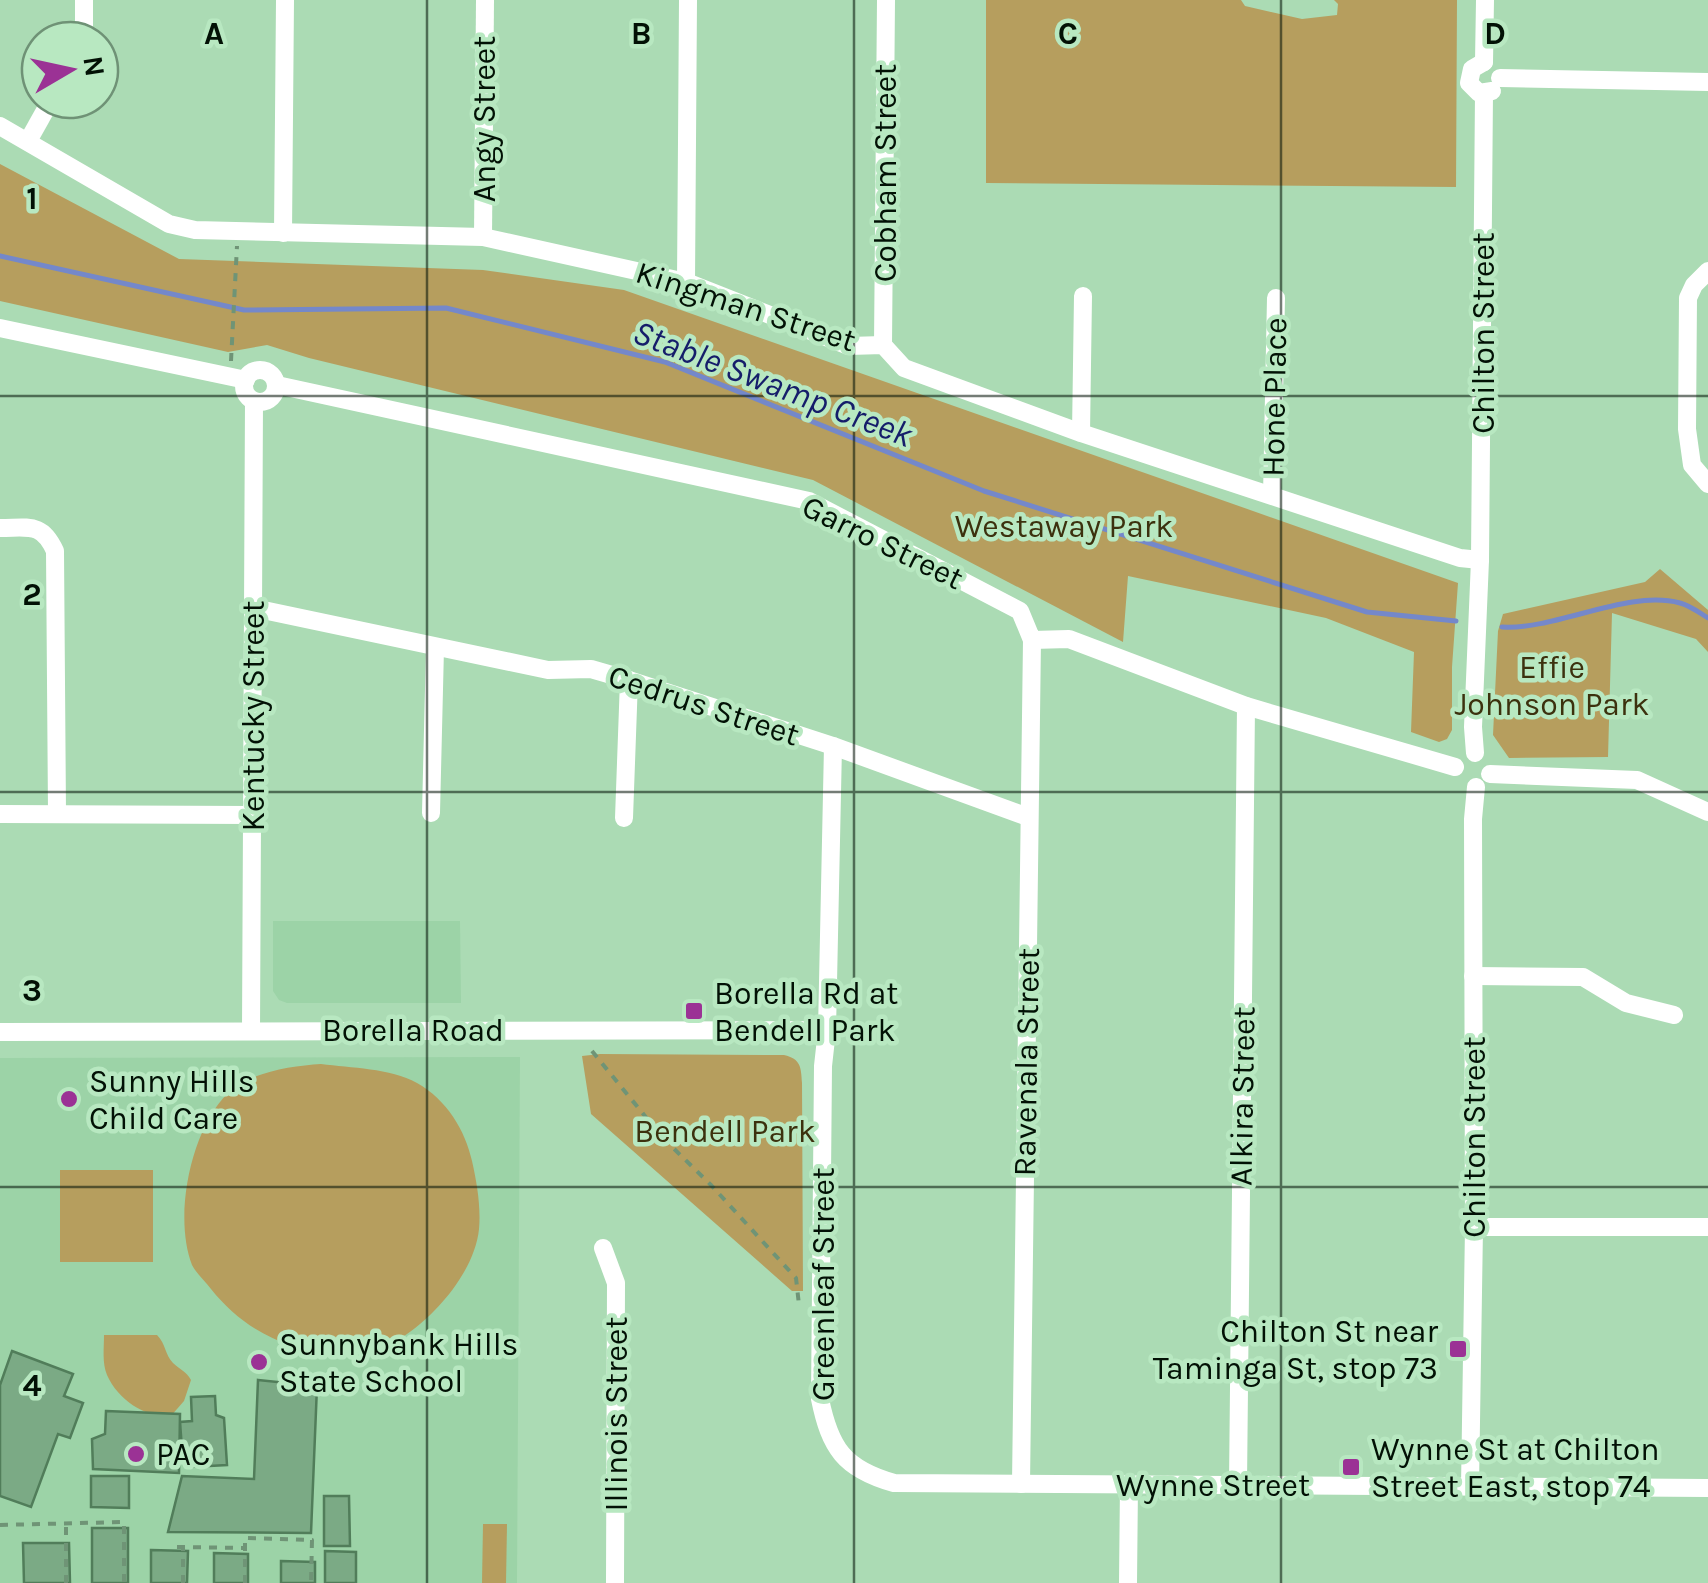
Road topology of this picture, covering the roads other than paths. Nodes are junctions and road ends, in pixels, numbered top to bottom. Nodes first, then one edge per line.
1 (285, 0) edge
2 (485, 0) edge
3 (688, 0) edge
4 (886, 0) edge
5 (1485, 0) edge
6 (1484, 62) junction
7 (1500, 78) junction
8 (1708, 82) edge
9 (1484, 94) junction
10 (40, 120) edge
11 (0, 126) edge
12 (28, 142) junction
13 (283, 233) junction
14 (483, 237) junction
15 (1708, 272) edge
16 (686, 282) junction
17 (1083, 296) dead end
18 (1276, 298) dead end
19 (0, 328) edge
20 (883, 346) junction
21 (246, 380) junction
22 (277, 385) junction
23 (254, 401) junction
24 (1081, 433) junction
25 (1708, 484) edge
26 (1272, 495) junction
27 (0, 528) edge
28 (1480, 560) junction
29 (254, 608) junction
30 (1032, 640) junction
31 (435, 648) junction
32 (629, 680) junction
33 (1246, 706) junction
34 (833, 746) junction
35 (1475, 753) junction
36 (1456, 767) junction
37 (1483, 780) junction
38 (1708, 812) edge
39 (57, 813) junction
40 (0, 814) edge
41 (431, 814) dead end
42 (253, 815) junction
43 (1028, 817) junction
44 (624, 818) dead end
45 (1474, 976) junction
46 (1674, 1015) dead end
47 (827, 1030) junction
48 (251, 1031) junction
49 (0, 1032) edge
50 (1708, 1227) edge
51 (1474, 1228) junction
52 (603, 1248) dead end
53 (845, 1458) joint
54 (1021, 1484) junction
55 (1129, 1484) junction
56 (1238, 1485) junction
57 (1470, 1487) junction
58 (1708, 1488) edge
59 (615, 1583) edge
60 (1128, 1583) edge

1 - 13 street
2 - 14 street, Angy Street
3 - 16 street
4 - 20 street, Cobham Street
5 - 6 street
6 - 7 street
6 - 9 street
7 - 8 street
7 - 9 street
9 - 28 street, Chilton Street
10 - 12 street
11 - 12 street, Kingman Street
12 - 13 street, Kingman Street
13 - 14 street, Kingman Street
14 - 16 street, Kingman Street
15 - 25 street
16 - 20 street, Kingman Street
17 - 24 street
18 - 26 street, Hone Place
19 - 21 street
20 - 24 street, Kingman Street
21 - 22 street
21 - 23 street
22 - 23 street
22 - 30 street, Garro Street
23 - 29 street, Kentucky Street
24 - 26 street, Kingman Street
26 - 28 street, Kingman Street
27 - 39 street
28 - 35 street, Chilton Street
29 - 31 street, Cedrus Street
29 - 42 street, Kentucky Street
30 - 33 street
30 - 43 street, Ravenala Street
31 - 32 street, Cedrus Street
31 - 41 street
32 - 34 street, Cedrus Street
32 - 44 street
33 - 36 street
33 - 56 street, Alkira Street
34 - 43 street, Cedrus Street
34 - 47 street, Greenleaf Street
35 - 36 street
35 - 37 street
36 - 37 street
37 - 38 street
37 - 45 street, Chilton Street
39 - 40 street
39 - 42 street
42 - 48 street, Kentucky Street
43 - 54 street, Ravenala Street
45 - 46 street
45 - 51 street, Chilton Street
47 - 48 street, Borella Road
47 - 53 street, Greenleaf Street
48 - 49 street, Borella Road
50 - 51 street
51 - 57 street, Chilton Street
52 - 59 street, Illinois Street
53 - 54 street, Wynne Street
54 - 55 street, Wynne Street
55 - 56 street, Wynne Street
55 - 60 street
56 - 57 street, Wynne Street
57 - 58 street, Wynne Street

